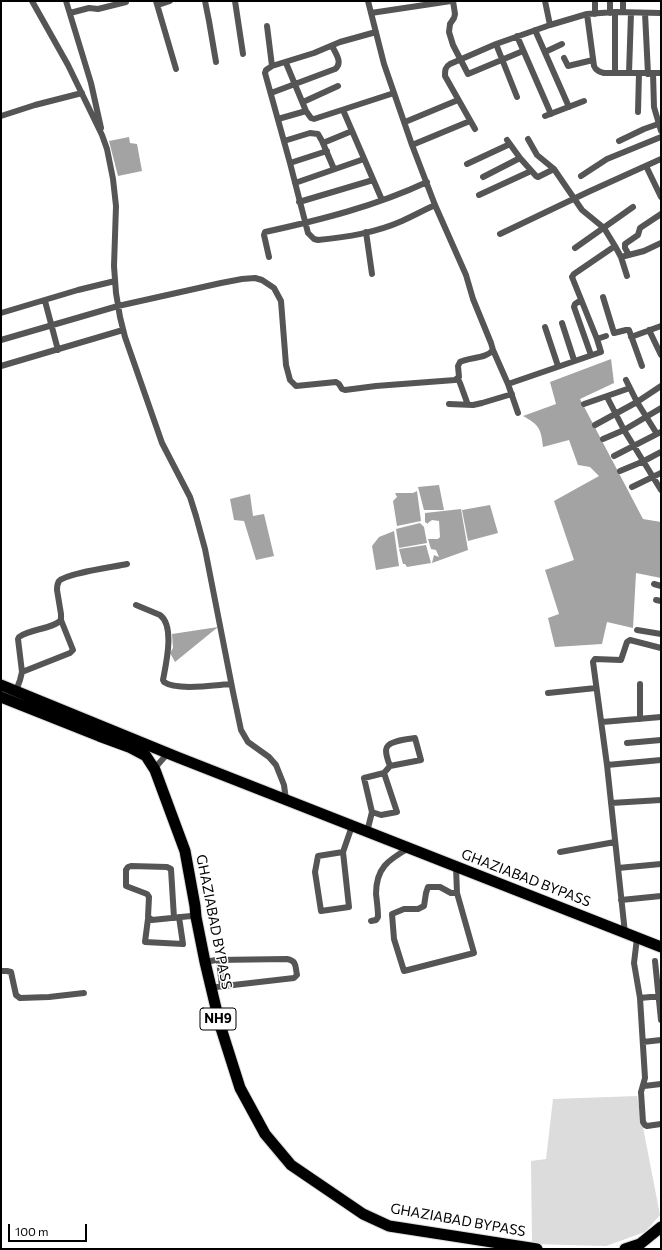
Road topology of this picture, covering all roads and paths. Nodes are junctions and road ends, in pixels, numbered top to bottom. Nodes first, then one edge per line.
1 (32, 1) edge
2 (66, 1) edge
3 (170, 1) edge
4 (205, 1) edge
5 (235, 1) edge
6 (368, 1) edge
7 (452, 1) edge
8 (545, 1) edge
9 (595, 1) edge
10 (610, 1) edge
11 (623, 1) edge
12 (126, 2) dead end
13 (157, 3) edge
14 (613, 12) junction
15 (622, 12) junction
16 (70, 13) junction
17 (371, 13) junction
18 (631, 13) junction
19 (644, 13) junction
20 (661, 13) edge
21 (587, 14) junction
22 (595, 14) junction
23 (550, 25) junction
24 (267, 26) dead end
25 (535, 30) junction
26 (376, 32) junction
27 (517, 36) junction
28 (496, 44) junction
29 (562, 44) dead end
30 (332, 46) junction
31 (523, 51) junction
32 (545, 52) junction
33 (243, 54) dead end
34 (564, 58) dead end
35 (461, 59) junction
36 (502, 60) junction
37 (593, 60) junction
38 (216, 62) dead end
39 (286, 62) junction
40 (272, 66) junction
41 (176, 69) dead end
42 (616, 72) junction
43 (628, 73) junction
44 (639, 73) junction
45 (650, 74) junction
46 (661, 74) edge
47 (295, 85) junction
48 (338, 86) dead end
49 (82, 93) junction
50 (271, 93) junction
51 (394, 93) junction
52 (517, 97) dead end
53 (458, 100) junction
54 (584, 101) dead end
55 (302, 102) junction
56 (569, 107) junction
57 (343, 110) junction
58 (306, 111) junction
59 (638, 112) dead end
60 (1, 116) edge
61 (278, 119) junction
62 (470, 121) junction
63 (405, 122) junction
64 (660, 124) edge
65 (475, 129) dead end
66 (352, 131) junction
67 (661, 131) edge
68 (102, 135) junction
69 (661, 137) edge
70 (528, 139) dead end
71 (284, 141) junction
72 (619, 141) dead end
73 (323, 143) junction
74 (412, 145) junction
75 (327, 151) junction
76 (520, 158) junction
77 (364, 159) junction
78 (661, 159) edge
79 (290, 163) junction
80 (467, 164) dead end
81 (646, 166) junction
82 (554, 168) junction
83 (334, 169) junction
84 (531, 171) junction
85 (581, 176) dead end
86 (483, 177) dead end
87 (373, 180) junction
88 (426, 182) junction
89 (295, 183) junction
90 (479, 195) dead end
91 (661, 197) edge
92 (575, 198) junction
93 (382, 200) junction
94 (300, 202) junction
95 (436, 205) junction
96 (633, 207) dead end
97 (661, 214) edge
98 (305, 223) junction
99 (604, 228) junction
100 (366, 232) junction
101 (500, 234) dead end
102 (661, 244) edge
103 (615, 246) junction
104 (575, 248) dead end
105 (629, 255) junction
106 (269, 257) dead end
107 (621, 257) junction
108 (372, 274) dead end
109 (628, 276) dead end
110 (115, 281) junction
111 (603, 297) dead end
112 (581, 300) junction
113 (44, 301) junction
114 (118, 306) junction
115 (1, 313) edge
116 (562, 323) dead end
117 (51, 326) junction
118 (661, 326) edge
119 (545, 327) dead end
120 (123, 330) junction
121 (649, 330) junction
122 (606, 336) dead end
123 (631, 337) junction
124 (597, 338) junction
125 (1, 340) edge
126 (58, 350) junction
127 (493, 350) junction
128 (591, 355) junction
129 (661, 355) edge
130 (574, 360) junction
131 (1, 366) edge
132 (558, 366) junction
133 (642, 366) dead end
134 (458, 379) junction
135 (626, 380) dead end
136 (508, 384) junction
137 (661, 386) edge
138 (630, 388) junction
139 (512, 394) junction
140 (607, 397) junction
141 (637, 402) junction
142 (449, 404) dead end
143 (584, 404) dead end
144 (468, 405) junction
145 (661, 408) edge
146 (518, 413) dead end
147 (616, 413) junction
148 (646, 417) junction
149 (596, 425) dead end
150 (624, 430) junction
151 (659, 433) edge
152 (603, 439) dead end
153 (634, 445) junction
154 (661, 452) edge
155 (614, 456) dead end
156 (644, 461) junction
157 (620, 471) dead end
158 (661, 473) edge
159 (654, 477) junction
160 (632, 487) dead end
161 (661, 490) edge
162 (126, 564) dead end
163 (654, 584) dead end
164 (661, 586) edge
165 (136, 605) dead end
166 (61, 620) junction
167 (637, 630) dead end
168 (661, 634) edge
169 (661, 648) edge
170 (22, 672) junction
171 (231, 684) junction
172 (640, 684) dead end
173 (1, 685) edge
174 (596, 688) junction
175 (16, 691) junction
176 (548, 693) dead end
177 (1, 697) edge
178 (661, 718) edge
179 (640, 719) junction
180 (602, 722) junction
181 (661, 740) edge
182 (628, 743) dead end
183 (168, 753) junction
184 (661, 760) edge
185 (607, 765) junction
186 (390, 766) junction
187 (154, 769) junction
188 (384, 772) junction
189 (286, 800) junction
190 (661, 800) edge
191 (611, 803) junction
192 (372, 812) junction
193 (352, 826) junction
194 (366, 832) junction
195 (615, 842) junction
196 (409, 848) junction
197 (343, 852) junction
198 (560, 852) dead end
199 (661, 864) edge
200 (456, 866) junction
201 (618, 868) junction
202 (457, 893) junction
203 (661, 896) edge
204 (621, 900) junction
205 (196, 917) junction
206 (176, 918) junction
207 (148, 919) junction
208 (371, 921) dead end
209 (625, 933) junction
210 (637, 938) junction
211 (661, 947) edge
212 (219, 960) junction
213 (207, 961) junction
214 (655, 961) dead end
215 (1, 972) edge
216 (217, 975) junction
217 (216, 988) junction
218 (84, 993) dead end
219 (660, 996) edge
220 (640, 998) junction
221 (661, 1020) edge
222 (661, 1040) edge
223 (643, 1042) junction
224 (661, 1084) edge
225 (644, 1086) junction
226 (661, 1124) edge
227 (659, 1232) edge
228 (537, 1249) edge
229 (625, 1249) edge

1 - 49 street
2 - 16 street
3 - 13 street
4 - 38 street
5 - 33 street
6 - 17 street
7 - 17 street
7 - 35 street
8 - 23 street
9 - 22 street
10 - 14 street
11 - 15 street
12 - 16 street
13 - 41 street
14 - 15 street
14 - 22 street
14 - 42 street
15 - 18 street
16 - 68 street
17 - 26 street
18 - 19 street
18 - 43 street
19 - 20 street
19 - 45 street
21 - 22 street
21 - 23 street
21 - 37 street
23 - 25 street
24 - 40 street
25 - 27 street
25 - 32 street
26 - 30 street
26 - 51 street
27 - 28 street
27 - 31 street
28 - 35 street
28 - 36 street
29 - 32 street
30 - 39 street
30 - 47 street
31 - 36 street
31 - 56 street
32 - 56 street
34 - 37 street
35 - 36 street
35 - 53 street
36 - 52 street
37 - 42 street
39 - 40 street
39 - 47 street
40 - 50 street
42 - 43 street
43 - 44 street
44 - 45 street
44 - 59 street
45 - 46 street
45 - 64 street
47 - 50 street
47 - 55 street
48 - 55 street
49 - 60 street
49 - 68 street
50 - 61 street
51 - 57 street
51 - 63 street
53 - 62 street
53 - 63 street
54 - 56 street
55 - 58 street
57 - 58 street
57 - 66 street
58 - 61 street
61 - 71 street
62 - 65 street
62 - 74 street
63 - 74 street
64 - 67 street
64 - 72 street
66 - 73 street
66 - 77 street
68 - 110 street
69 - 85 street
70 - 82 street
71 - 73 street
71 - 79 street
73 - 75 street
74 - 88 street
75 - 79 street
75 - 83 street
76 - 80 street
76 - 84 street
76 - 86 street
77 - 83 street
77 - 87 street
78 - 81 street
79 - 89 street
81 - 91 street
81 - 92 street
82 - 84 street
82 - 92 street
83 - 89 street
84 - 90 street
87 - 93 street
87 - 94 street
88 - 93 street
88 - 95 street
89 - 94 street
92 - 99 street
92 - 101 street
93 - 98 street
94 - 98 street
95 - 100 street
95 - 127 street
96 - 99 street
97 - 105 street
98 - 100 street
98 - 106 street
99 - 103 street
99 - 104 street
100 - 108 street
102 - 105 street
103 - 107 street
103 - 112 street
105 - 107 street
107 - 109 street
110 - 113 street
110 - 114 street
111 - 123 street
112 - 124 street
112 - 128 street
113 - 115 street
113 - 117 street
114 - 117 street
114 - 120 street
114 - 134 street
116 - 130 street
117 - 125 street
117 - 126 street
118 - 121 street
119 - 132 street
120 - 126 street
120 - 171 street
121 - 123 street
121 - 129 street
122 - 124 street
123 - 133 street
124 - 128 street
126 - 131 street
127 - 134 street
127 - 136 street
128 - 130 street
130 - 132 street
132 - 136 street
134 - 144 street
135 - 138 street
136 - 139 street
137 - 141 street
138 - 140 street
138 - 141 street
139 - 144 street
139 - 146 street
140 - 143 street
140 - 147 street
141 - 147 street
141 - 148 street
142 - 144 street
145 - 148 street
147 - 149 street
147 - 150 street
148 - 150 street
148 - 151 street
150 - 152 street
150 - 153 street
151 - 153 street
153 - 155 street
153 - 156 street
154 - 156 street
156 - 157 street
156 - 159 street
158 - 159 street
159 - 160 street
159 - 161 street
162 - 166 street
163 - 164 street
165 - 171 street
166 - 170 street
166 - 170 street
167 - 168 street
169 - 174 street
170 - 175 street
171 - 189 street
172 - 179 street
173 - 175 highway, GHAZIABAD BYPASS
174 - 176 street
174 - 180 street
175 - 183 highway, GHAZIABAD BYPASS
177 - 187 highway, GHAZIABAD BYPASS / NH9
178 - 179 street
179 - 180 street
180 - 185 street
181 - 182 street
183 - 187 street
183 - 189 highway, GHAZIABAD BYPASS
184 - 185 street
185 - 191 street
186 - 186 street
186 - 188 street
187 - 205 highway, GHAZIABAD BYPASS / NH9
188 - 192 street
188 - 192 street
189 - 193 highway, GHAZIABAD BYPASS
190 - 191 street
191 - 195 street
192 - 194 street
193 - 194 highway, GHAZIABAD BYPASS
193 - 197 street
194 - 196 highway, GHAZIABAD BYPASS
195 - 198 street
195 - 201 street
196 - 200 highway, GHAZIABAD BYPASS
196 - 208 street
197 - 197 street
199 - 201 street
200 - 202 street
200 - 209 highway, GHAZIABAD BYPASS
201 - 204 street
202 - 202 street
203 - 204 street
204 - 209 street
205 - 206 street
205 - 213 highway, GHAZIABAD BYPASS / NH9
206 - 207 street
206 - 207 street
206 - 207 street
209 - 210 highway, GHAZIABAD BYPASS
210 - 211 highway, GHAZIABAD BYPASS
210 - 220 street
212 - 213 street
212 - 216 street
212 - 217 street
213 - 216 street
213 - 217 highway, GHAZIABAD BYPASS / NH9
214 - 219 street
215 - 218 street
216 - 217 street
217 - 228 highway, GHAZIABAD BYPASS / NH9
219 - 220 street
219 - 221 street
220 - 223 street
222 - 223 street
223 - 225 street
224 - 225 street
225 - 226 street
227 - 229 highway

